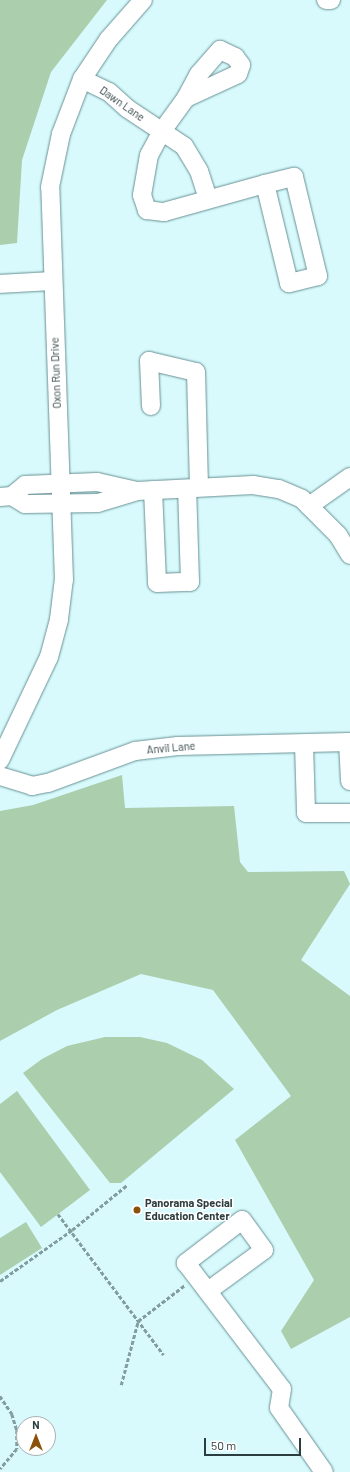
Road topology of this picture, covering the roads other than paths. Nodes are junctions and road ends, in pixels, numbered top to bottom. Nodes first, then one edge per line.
1 (143, 0) edge
2 (326, 0) edge
3 (331, 0) edge
4 (82, 79) junction
5 (186, 98) dead end
6 (162, 131) junction
7 (265, 184) junction
8 (208, 198) junction
9 (52, 282) junction
10 (0, 284) edge
11 (151, 406) dead end
12 (350, 477) edge
13 (61, 484) junction
14 (193, 488) junction
15 (145, 491) junction
16 (6, 496) edge
17 (61, 504) junction
18 (309, 506) junction
19 (344, 531) edge
20 (350, 554) edge
21 (349, 742) edge
22 (304, 744) junction
23 (0, 760) edge
24 (0, 776) edge
25 (350, 781) edge
26 (350, 813) edge
27 (208, 1291) junction
28 (324, 1472) edge

1 - 4 street, Oxon Run Drive
2 - 3 street
4 - 6 street, Dawn Lane
4 - 9 street, Oxon Run Drive
5 - 6 street
6 - 8 street, Dawn Lane
6 - 8 street
7 - 7 street
7 - 8 street
9 - 10 street
9 - 13 street, Oxon Run Drive
11 - 14 street
12 - 18 street
13 - 15 street
13 - 16 street
13 - 17 street, Oxon Run Drive
14 - 15 street
14 - 15 street
14 - 18 street
15 - 17 street
16 - 17 street
17 - 23 street, Oxon Run Drive
18 - 19 street
19 - 20 street
21 - 22 street, Anvil Lane
21 - 25 street
22 - 24 street, Anvil Lane
22 - 26 street
27 - 27 street
27 - 28 street

